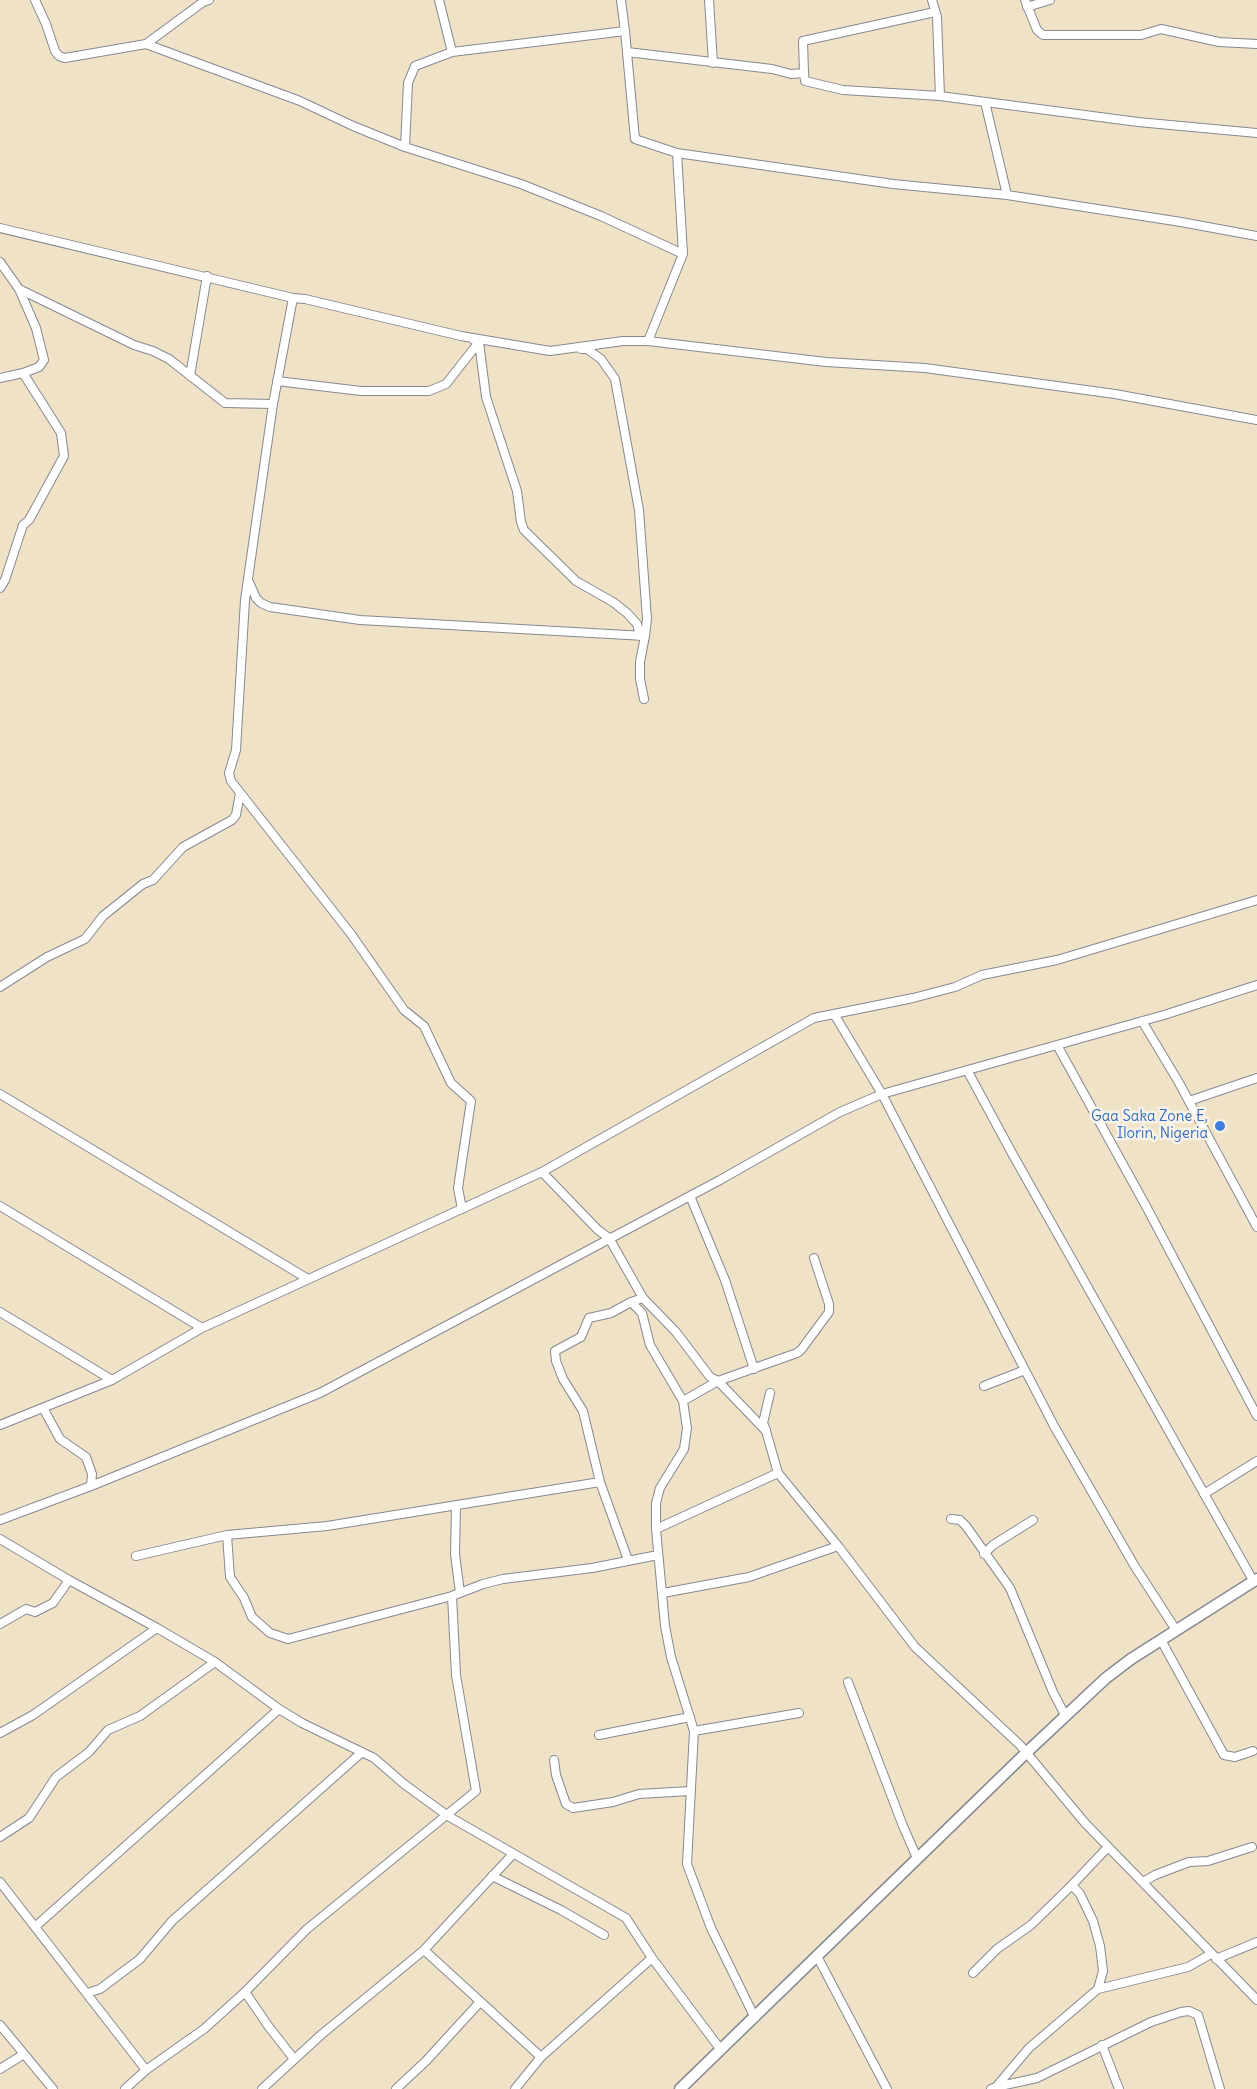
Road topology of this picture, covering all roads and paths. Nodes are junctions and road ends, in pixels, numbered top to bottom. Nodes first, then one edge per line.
1 (35, 0) edge
2 (209, 0) edge
3 (439, 0) edge
4 (621, 0) edge
5 (710, 0) edge
6 (932, 0) edge
7 (1050, 0) edge
8 (1026, 3) edge
9 (935, 12) junction
10 (625, 31) junction
11 (146, 44) junction
12 (1257, 44) edge
13 (452, 52) junction
14 (627, 52) junction
15 (713, 63) junction
16 (804, 73) junction
17 (940, 96) junction
18 (985, 102) junction
19 (1257, 133) edge
20 (405, 147) junction
21 (677, 153) junction
22 (1007, 195) junction
23 (0, 228) edge
24 (1257, 236) edge
25 (683, 254) junction
26 (0, 262) edge
27 (207, 276) junction
28 (20, 289) junction
29 (293, 298) junction
30 (461, 336) junction
31 (648, 340) junction
32 (479, 342) junction
33 (550, 351) junction
34 (22, 373) junction
35 (190, 375) junction
36 (0, 378) edge
37 (277, 381) junction
38 (273, 404) junction
39 (1257, 420) edge
40 (248, 581) junction
41 (0, 588) edge
42 (642, 636) junction
43 (644, 699) dead end
44 (240, 793) junction
45 (1257, 900) edge
46 (1257, 985) edge
47 (0, 987) edge
48 (834, 1014) junction
49 (1142, 1021) junction
50 (1057, 1045) junction
51 (967, 1070) junction
52 (1257, 1078) edge
53 (0, 1094) edge
54 (882, 1094) junction
55 (1189, 1101) junction
56 (542, 1172) junction
57 (690, 1196) junction
58 (0, 1206) edge
59 (462, 1209) junction
60 (1257, 1227) edge
61 (609, 1238) junction
62 (814, 1258) dead end
63 (308, 1279) junction
64 (643, 1298) junction
65 (631, 1302) junction
66 (0, 1312) edge
67 (202, 1328) junction
68 (754, 1369) junction
69 (1025, 1370) junction
70 (112, 1380) junction
71 (718, 1381) junction
72 (984, 1386) dead end
73 (771, 1393) dead end
74 (683, 1401) junction
75 (43, 1408) junction
76 (1257, 1416) edge
77 (0, 1425) edge
78 (766, 1431) junction
79 (1257, 1461) edge
80 (778, 1473) junction
81 (600, 1482) junction
82 (91, 1486) junction
83 (1204, 1494) junction
84 (456, 1506) junction
85 (951, 1519) dead end
86 (0, 1520) edge
87 (1033, 1520) dead end
88 (656, 1529) junction
89 (227, 1535) junction
90 (0, 1539) edge
91 (838, 1546) junction
92 (984, 1554) junction
93 (658, 1555) junction
94 (136, 1556) dead end
95 (628, 1560) junction
96 (69, 1580) junction
97 (1255, 1580) edge
98 (460, 1593) junction
99 (663, 1593) junction
100 (452, 1596) junction
101 (0, 1624) edge
102 (157, 1628) junction
103 (1176, 1630) junction
104 (1161, 1640) junction
105 (215, 1662) junction
106 (848, 1682) dead end
107 (279, 1709) junction
108 (799, 1713) dead end
109 (1065, 1715) junction
110 (690, 1717) junction
111 (694, 1731) junction
112 (0, 1734) edge
113 (599, 1735) dead end
114 (1253, 1750) dead end
115 (1027, 1752) junction
116 (361, 1753) junction
117 (554, 1760) dead end
118 (690, 1791) junction
119 (448, 1816) junction
120 (0, 1837) edge
121 (1108, 1847) junction
122 (1252, 1847) dead end
123 (513, 1854) junction
124 (917, 1858) junction
125 (492, 1876) junction
126 (0, 1882) edge
127 (1143, 1882) junction
128 (1072, 1885) junction
129 (36, 1926) junction
130 (604, 1935) dead end
131 (1257, 1942) edge
132 (424, 1950) junction
133 (817, 1956) junction
134 (1213, 1956) junction
135 (652, 1958) junction
136 (973, 1973) dead end
137 (1098, 1989) junction
138 (245, 1992) junction
139 (87, 1994) junction
140 (1257, 2000) edge
141 (480, 2002) junction
142 (754, 2018) junction
143 (0, 2025) edge
144 (1102, 2045) junction
145 (721, 2050) junction
146 (24, 2054) junction
147 (541, 2057) junction
148 (294, 2059) junction
149 (0, 2069) edge
150 (146, 2070) junction
151 (993, 2088) edge
152 (53, 2089) edge
153 (125, 2089) edge
154 (262, 2089) edge
155 (396, 2089) edge
156 (514, 2089) edge
157 (680, 2089) edge
158 (887, 2089) edge
159 (1119, 2089) edge
160 (1220, 2089) edge

1 - 11 street
2 - 11 street
3 - 13 street
4 - 10 street
5 - 15 street
6 - 9 street
7 - 8 street
8 - 12 street
9 - 16 street
9 - 17 street
10 - 13 street
10 - 14 street
11 - 20 street
13 - 20 street
14 - 15 street
14 - 21 street
15 - 16 street
16 - 17 street
17 - 18 street
18 - 19 street
18 - 22 street
20 - 25 street
21 - 22 street
21 - 25 street
22 - 24 street
23 - 27 street
25 - 31 street
26 - 28 street
27 - 29 street
27 - 35 street
28 - 34 street
28 - 35 street
29 - 30 street
29 - 37 street
30 - 32 street
30 - 33 street
31 - 33 street
31 - 39 street
32 - 37 street
32 - 42 street
33 - 42 street
34 - 36 street
34 - 41 street
35 - 38 street
37 - 38 street
38 - 40 street
40 - 42 street
40 - 44 street
42 - 43 street
44 - 47 street
44 - 59 street
45 - 48 street
46 - 49 street
48 - 54 street
48 - 56 street
49 - 50 street
49 - 55 street
50 - 51 street
50 - 76 street
51 - 54 street
51 - 83 street
52 - 55 street
53 - 63 street
54 - 57 street
54 - 69 street
55 - 60 street
56 - 59 street
56 - 61 street
57 - 61 street
57 - 68 street
58 - 67 street
59 - 63 street
61 - 64 street
61 - 82 street
62 - 68 street
63 - 67 street
64 - 65 street
64 - 71 street
65 - 74 street
65 - 81 street
66 - 70 street
67 - 70 street
68 - 71 street
69 - 72 street
69 - 103 street
70 - 75 street
71 - 74 street
71 - 78 street
73 - 78 street
74 - 88 street
75 - 77 street
75 - 82 street
78 - 80 street
79 - 83 street
80 - 88 street
80 - 91 street
81 - 84 street
81 - 95 street
82 - 86 street
83 - 97 street
84 - 89 street
84 - 98 street
85 - 92 street
87 - 92 street
88 - 93 street
89 - 94 street
89 - 100 street
90 - 96 street
91 - 99 street
91 - 115 street
92 - 109 street
93 - 95 street
93 - 99 street
95 - 98 street
96 - 101 street
96 - 102 street
97 - 103 street
98 - 100 street
99 - 110 street
100 - 119 street
102 - 105 street
102 - 112 street
103 - 104 street
104 - 109 street
104 - 114 street
105 - 107 street
105 - 120 street
106 - 124 street
107 - 116 street
107 - 129 street
108 - 111 street
109 - 115 street
110 - 111 street
110 - 113 street
111 - 118 street
115 - 121 street
115 - 124 street
116 - 119 street
116 - 139 street
117 - 118 street
118 - 142 street
119 - 123 street
119 - 138 street
121 - 127 street
121 - 128 street
122 - 127 street
123 - 125 street
123 - 135 street
124 - 133 street
125 - 130 street
125 - 132 street
126 - 129 street
127 - 134 street
128 - 136 street
128 - 137 street
129 - 139 street
131 - 134 street
132 - 141 street
132 - 148 street
133 - 142 street
133 - 158 street
134 - 137 street
134 - 140 street
135 - 145 street
135 - 147 street
137 - 151 street
138 - 148 street
138 - 150 street
139 - 150 street
141 - 147 street
141 - 155 street
142 - 145 street
143 - 146 street
144 - 151 street
144 - 159 street
144 - 160 street
145 - 157 street
146 - 149 street
146 - 152 street
147 - 156 street
148 - 154 street
150 - 153 street

